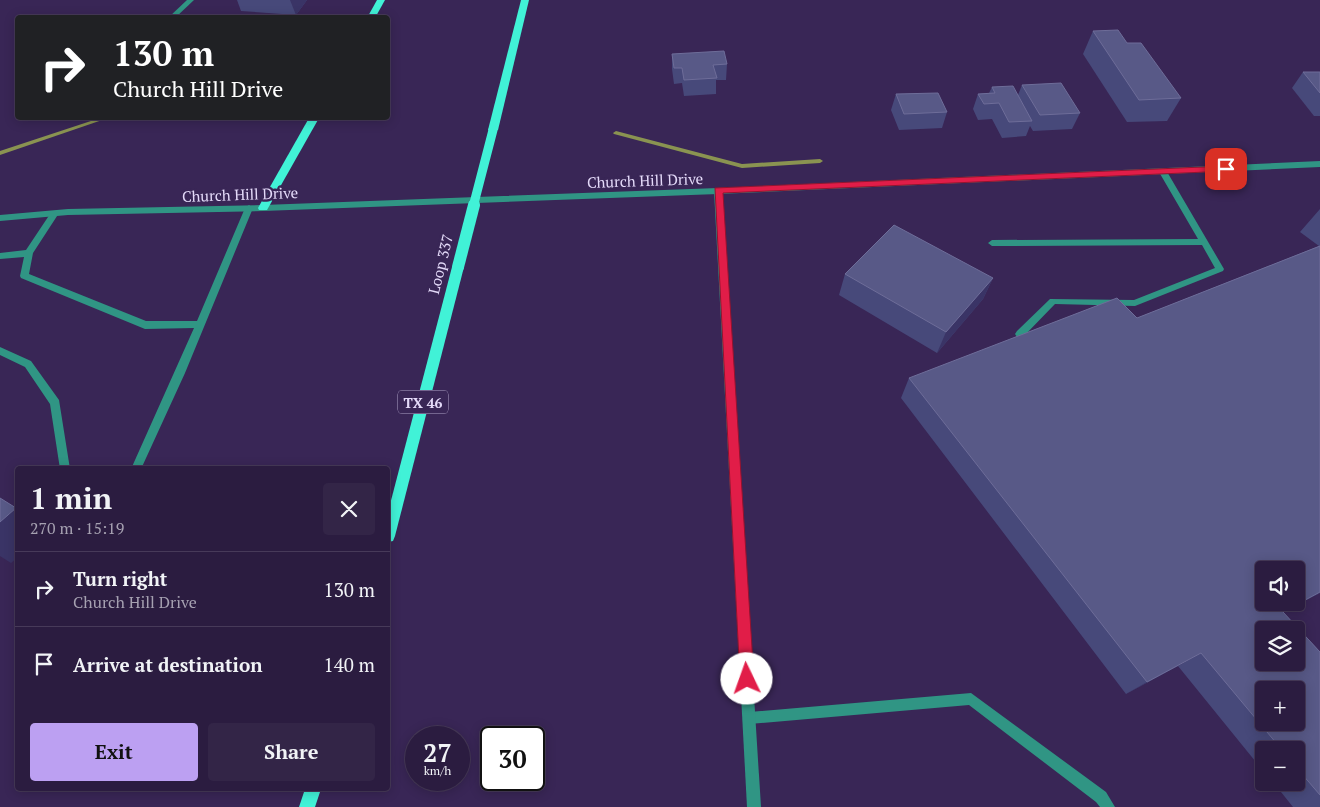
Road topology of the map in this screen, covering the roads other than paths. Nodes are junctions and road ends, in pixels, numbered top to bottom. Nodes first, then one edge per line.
1 (191, 0) edge
2 (381, 0) edge
3 (525, 0) edge
4 (174, 15) edge
5 (373, 15) edge
6 (313, 120) edge
7 (1320, 164) edge
8 (1163, 172) junction
9 (718, 190) junction
10 (249, 208) junction
11 (263, 208) junction
12 (55, 213) junction
13 (0, 218) edge
14 (1205, 242) junction
15 (992, 243) dead end
16 (29, 253) junction
17 (0, 256) edge
18 (200, 324) junction
19 (1020, 334) edge
20 (0, 351) edge
21 (65, 466) edge
22 (137, 466) edge
23 (390, 528) edge
24 (749, 718) junction
25 (312, 791) edge
26 (307, 807) edge
27 (754, 807) edge
28 (1108, 807) edge

1 - 4 street
2 - 5 main road
3 - 23 main road, Loop 337 / TX 46, bridge
6 - 11 main road
7 - 8 street, Church Hill Drive
8 - 9 street, Church Hill Drive
8 - 14 street
9 - 11 street, Church Hill Drive
9 - 24 street
10 - 11 street, Church Hill Drive
10 - 12 street, Church Hill Drive
10 - 18 street
12 - 13 street, Church Hill Drive
12 - 16 street
14 - 15 street
14 - 19 street
16 - 17 street
16 - 18 street
18 - 22 street
20 - 21 street
24 - 27 street
24 - 28 street
25 - 26 main road

